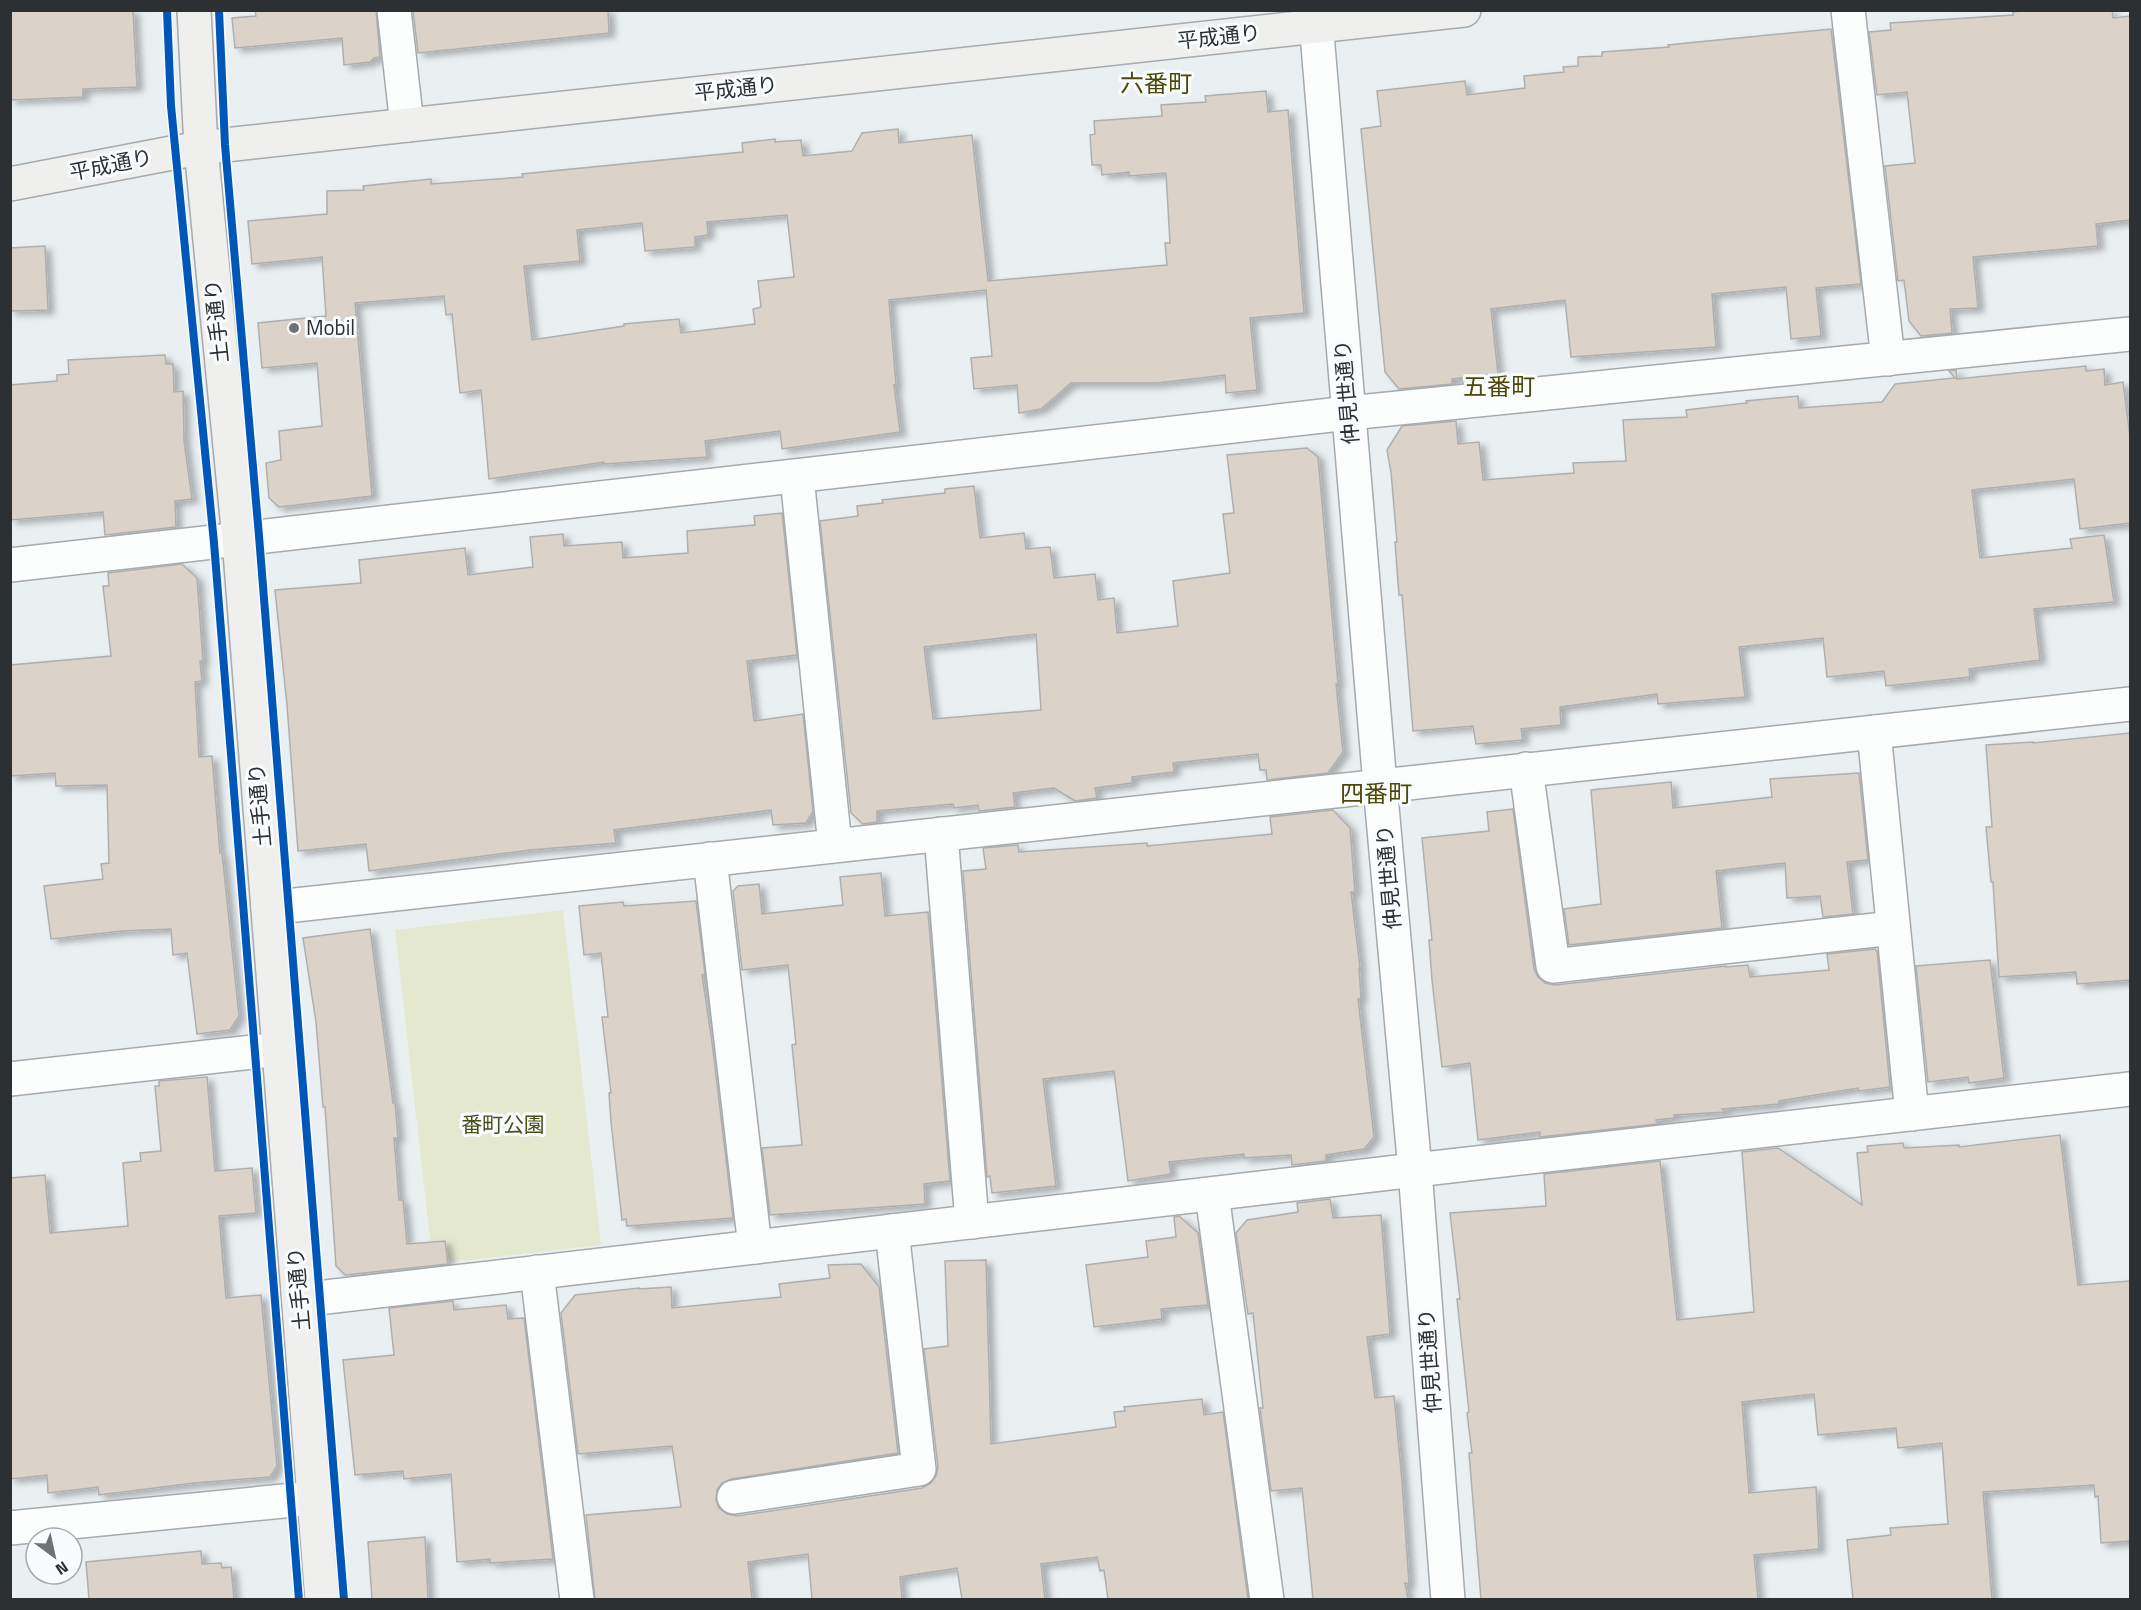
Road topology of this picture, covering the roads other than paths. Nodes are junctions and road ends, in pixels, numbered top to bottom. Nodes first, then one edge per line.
1 (194, 10) edge
2 (394, 10) edge
3 (1464, 10) edge
4 (1848, 10) edge
5 (1316, 19) edge
6 (407, 125) junction
7 (201, 148) junction
8 (10, 184) edge
9 (2130, 334) edge
10 (1888, 359) junction
11 (1349, 412) junction
12 (797, 477) junction
13 (239, 539) junction
14 (10, 565) edge
15 (2130, 704) edge
16 (1874, 732) junction
17 (1526, 769) junction
18 (1380, 785) junction
19 (941, 834) junction
20 (835, 845) junction
21 (710, 859) junction
22 (268, 908) junction
23 (1893, 928) junction
24 (279, 1049) junction
25 (10, 1079) edge
26 (2130, 1089) edge
27 (1912, 1114) junction
28 (1415, 1170) junction
29 (1212, 1194) junction
30 (972, 1222) junction
31 (892, 1231) junction
32 (755, 1247) junction
33 (537, 1272) junction
34 (300, 1300) junction
35 (734, 1497) dead end
36 (314, 1498) junction
37 (10, 1528) edge
38 (322, 1599) edge
39 (577, 1599) edge
40 (1267, 1599) edge
41 (1448, 1599) edge

1 - 7 street, 土手通り
2 - 6 street
3 - 5 street, 平成通り
4 - 10 street
5 - 6 street, 平成通り
5 - 11 street, 仲見世通り
6 - 7 street, 平成通り
7 - 8 street, 平成通り
7 - 13 street, 土手通り
9 - 10 street
10 - 11 street
11 - 12 street
11 - 18 street, 仲見世通り
12 - 13 street
12 - 20 street
13 - 14 street
13 - 22 street, 土手通り
15 - 16 street
16 - 17 street
16 - 23 street
17 - 18 street
17 - 23 street
18 - 19 street
18 - 28 street, 仲見世通り
19 - 20 street
19 - 30 street
20 - 21 street
21 - 22 street
21 - 32 street
22 - 24 street, 土手通り
23 - 27 street
24 - 25 street
24 - 34 street, 土手通り
26 - 27 street
27 - 28 street
28 - 29 street
28 - 41 street, 仲見世通り
29 - 30 street
29 - 40 street
30 - 31 street
31 - 32 street
31 - 35 street
32 - 33 street
33 - 34 street
33 - 39 street
34 - 36 street, 土手通り
36 - 37 street
36 - 38 street, 土手通り

